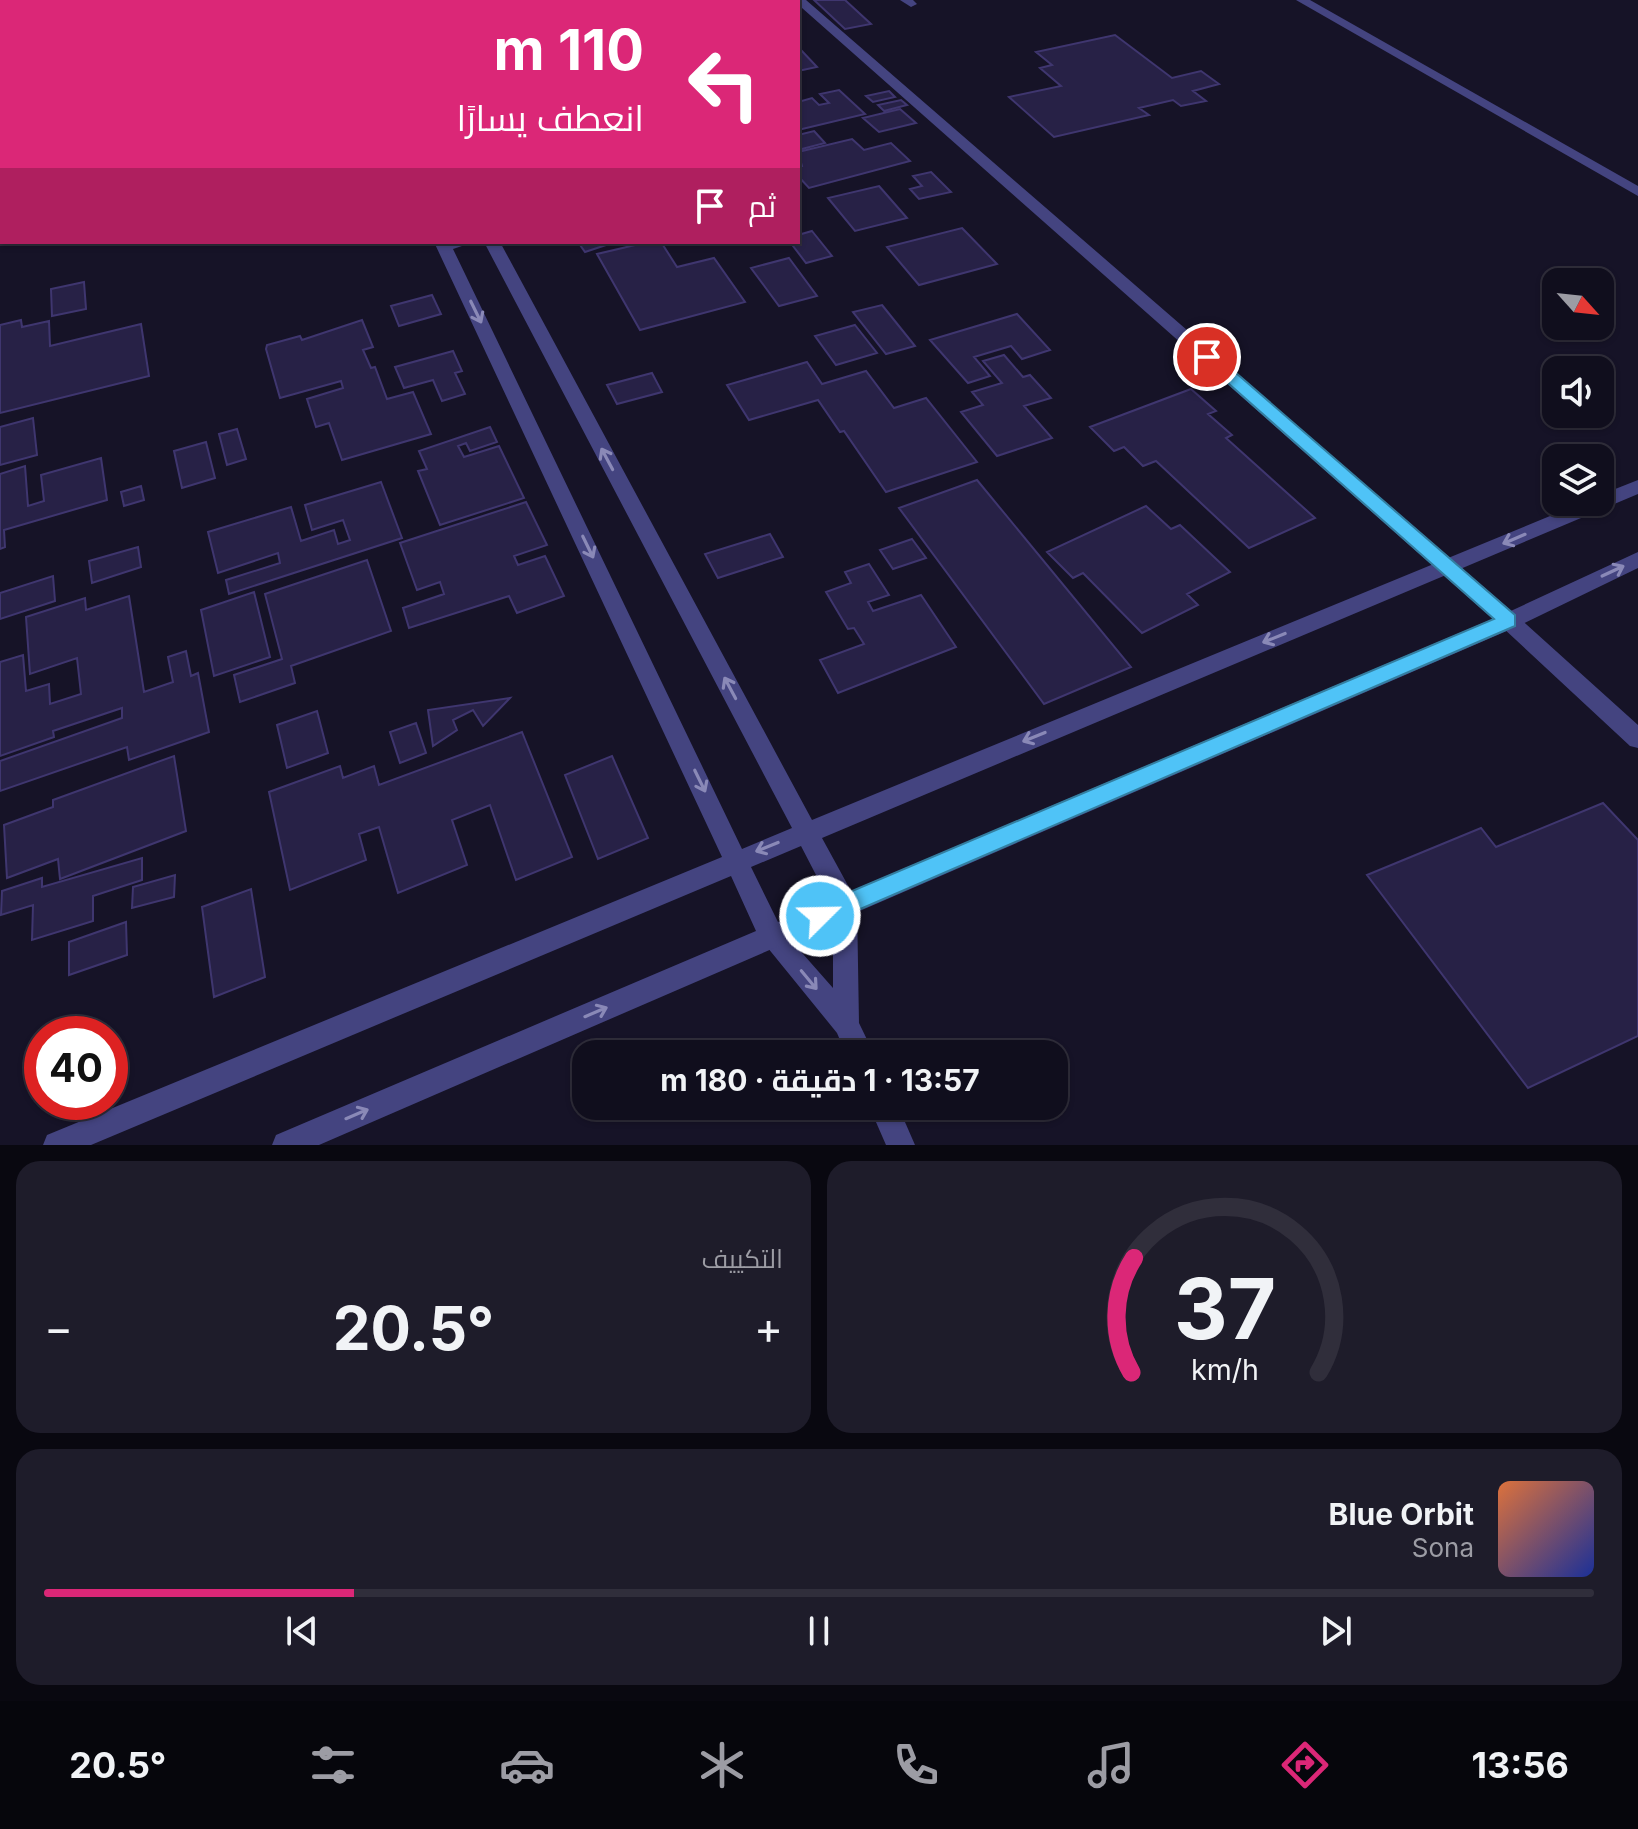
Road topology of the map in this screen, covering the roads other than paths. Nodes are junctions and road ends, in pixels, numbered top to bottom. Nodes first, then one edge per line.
1 (1302, 0) edge
2 (800, 1) edge
3 (1638, 192) edge
4 (493, 244) edge
5 (443, 245) edge
6 (1638, 487) edge
7 (1638, 559) edge
8 (1447, 567) junction
9 (1509, 621) junction
10 (1638, 739) edge
11 (807, 831) junction
12 (737, 859) junction
13 (845, 905) junction
14 (772, 937) junction
15 (846, 1024) junction
16 (853, 1040) edge
17 (889, 1120) edge
18 (57, 1145) edge
19 (286, 1145) edge
20 (901, 1145) edge

1 - 3 street
2 - 8 street
11 -> 4 street
5 -> 12 street
6 -> 8 street
9 -> 7 street
8 - 9 street
8 -> 11 street
9 - 10 street
9 - 13 street
11 -> 12 street
11 - 13 street
12 - 14 street
12 - 18 street
13 - 14 street
13 - 15 street
14 -> 15 street
19 -> 14 street
15 - 16 street
17 - 20 street

